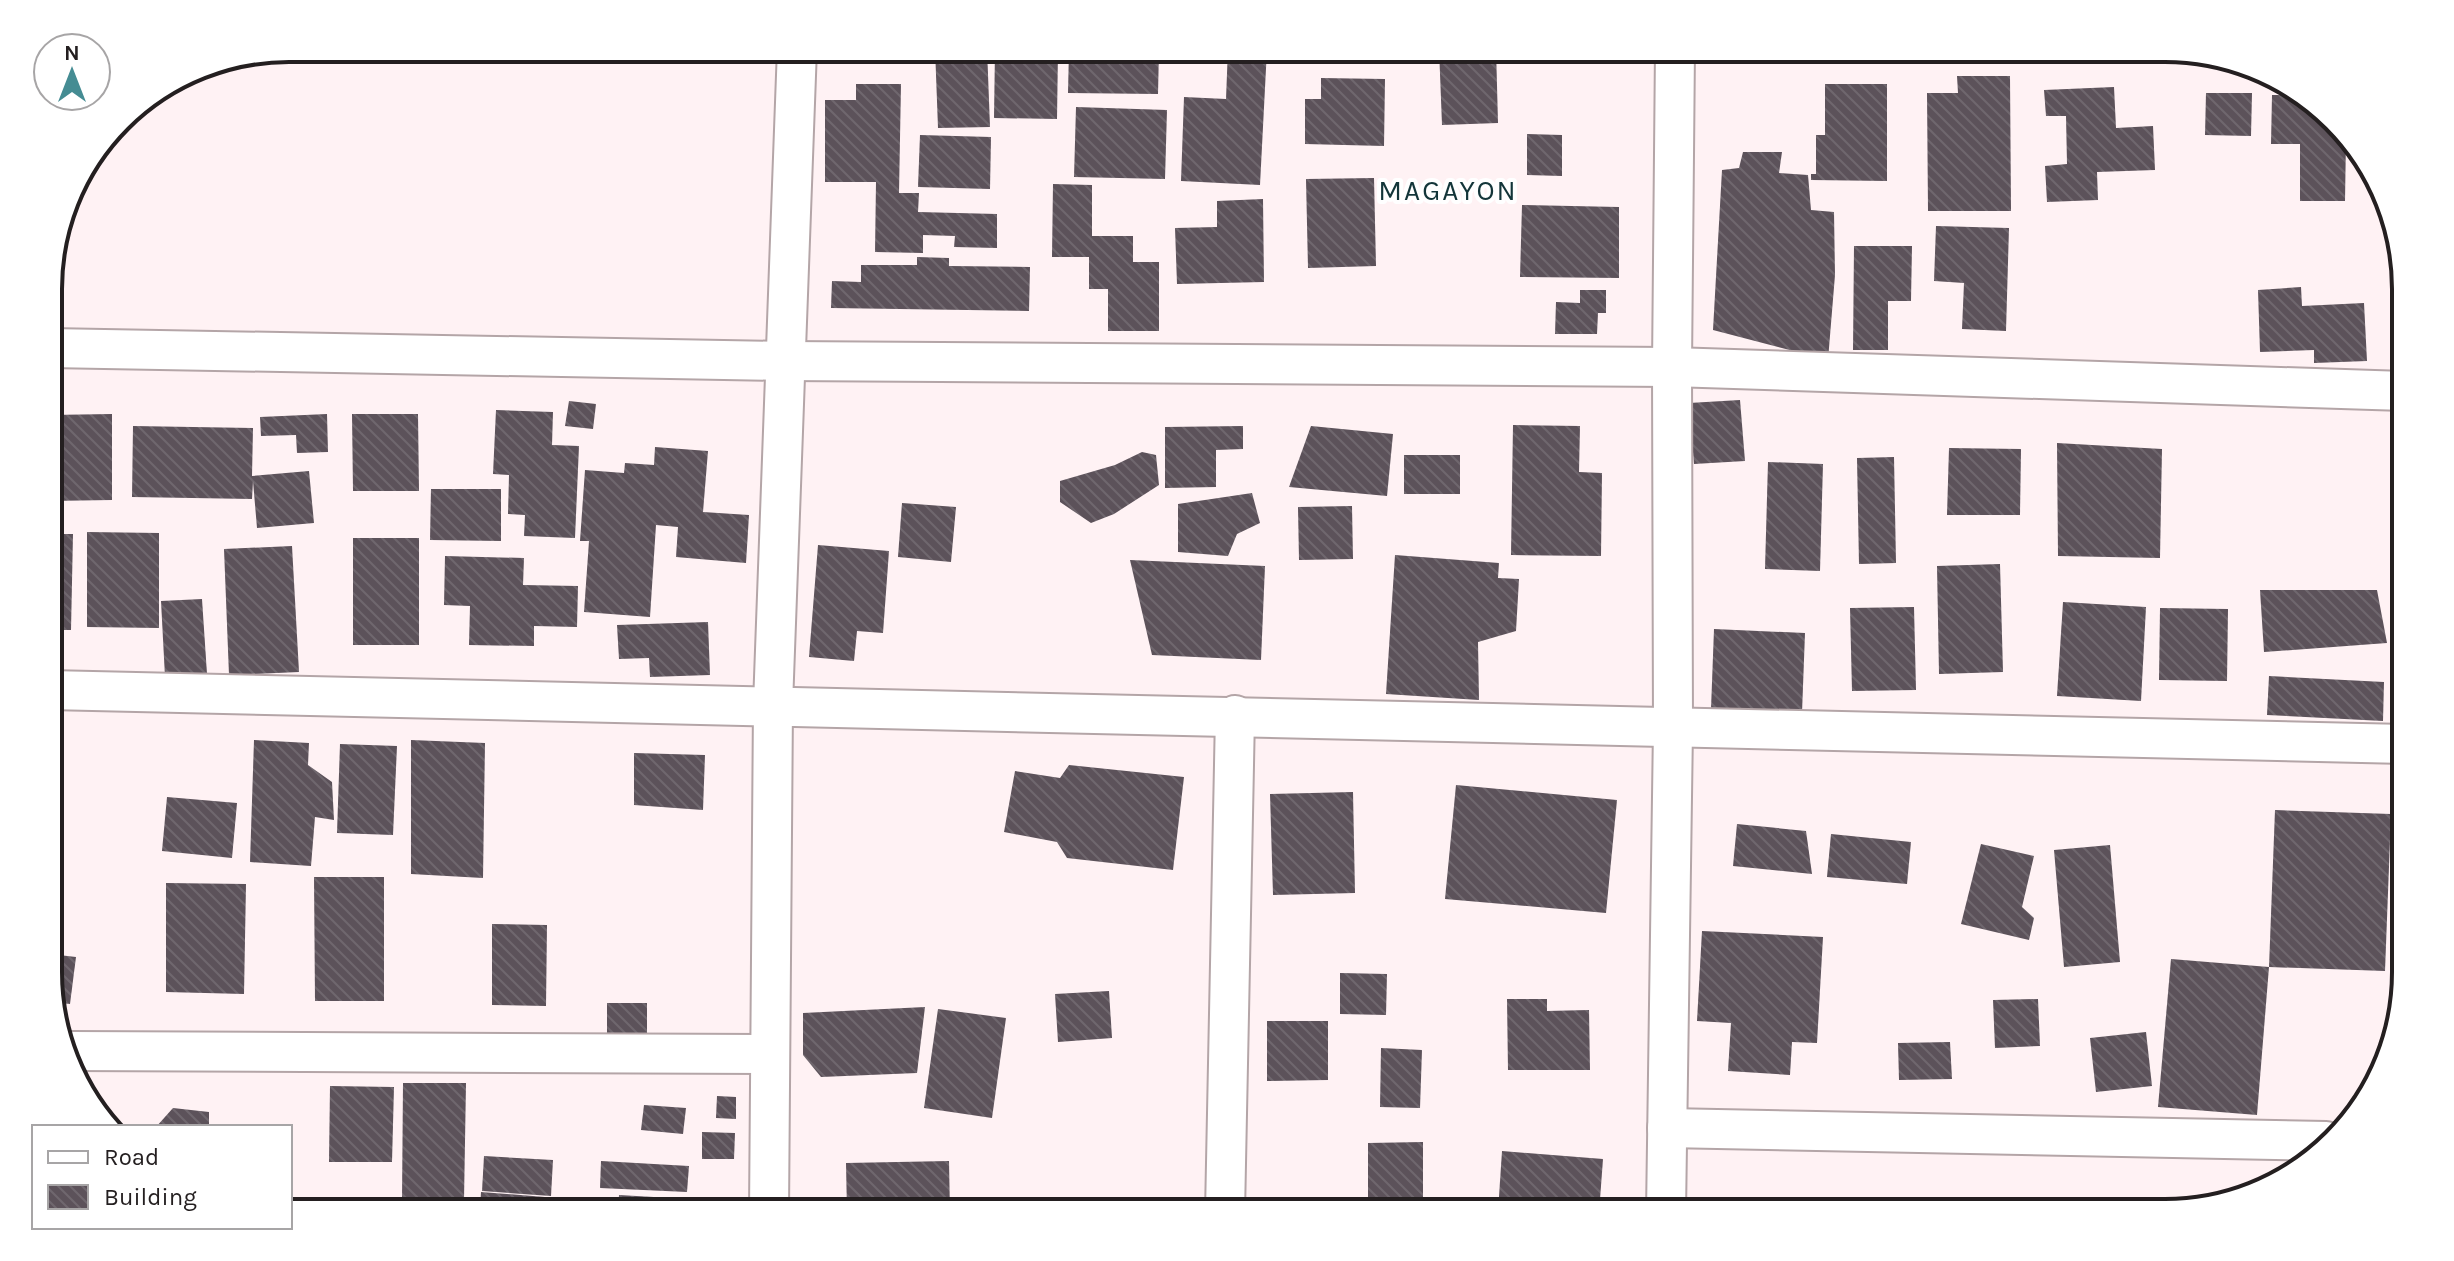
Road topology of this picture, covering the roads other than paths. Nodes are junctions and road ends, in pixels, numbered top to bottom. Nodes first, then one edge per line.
1 (796, 62) edge
2 (1675, 62) edge
3 (62, 348) edge
4 (785, 361) junction
5 (1672, 367) junction
6 (2392, 391) edge
7 (62, 690) edge
8 (773, 705) junction
9 (1235, 715) junction
10 (1673, 728) junction
11 (2392, 744) edge
12 (76, 1051) edge
13 (770, 1054) junction
14 (1667, 1128) junction
15 (2317, 1141) edge
16 (769, 1199) edge
17 (1225, 1199) edge
18 (1666, 1199) edge

1 - 4 street
2 - 5 street
3 - 4 street
4 - 5 street
4 - 8 street
5 - 6 street
5 - 10 street
7 - 8 street
8 - 9 street
8 - 13 street
9 - 10 street
9 - 17 street
10 - 11 street
10 - 14 street
12 - 13 street
13 - 16 street
14 - 15 street
14 - 18 street

